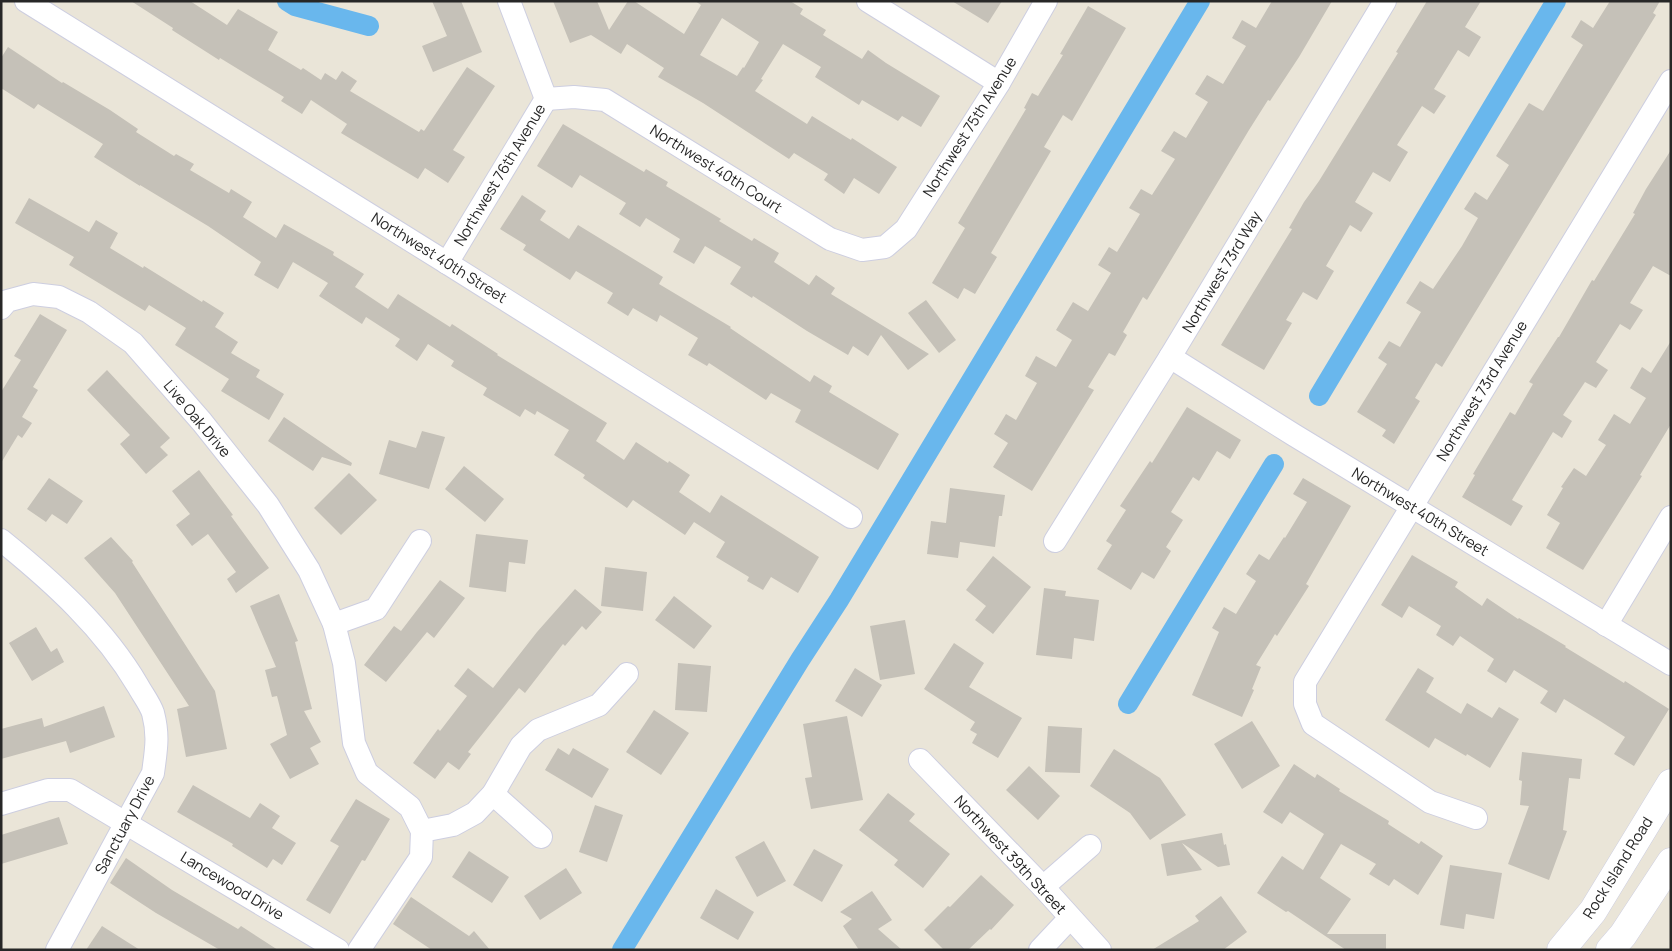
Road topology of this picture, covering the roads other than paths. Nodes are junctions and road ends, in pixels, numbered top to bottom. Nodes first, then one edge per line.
1 (26, 1) edge
2 (509, 1) edge
3 (868, 1) edge
4 (1046, 1) edge
5 (1385, 1) edge
6 (1671, 81) edge
7 (999, 82) junction
8 (546, 99) junction
9 (885, 247) joint
10 (447, 263) junction
11 (1, 308) edge
12 (1170, 357) junction
13 (1411, 507) junction
14 (1671, 517) edge
15 (851, 518) dead end
16 (1, 540) edge
17 (420, 541) dead end
18 (1055, 541) dead end
19 (334, 624) junction
20 (1606, 625) junction
21 (1671, 664) edge
22 (627, 674) dead end
23 (920, 760) dead end
24 (1671, 783) edge
25 (493, 794) junction
26 (1, 804) edge
27 (1476, 818) dead end
28 (126, 823) junction
29 (422, 831) junction
30 (541, 837) dead end
31 (1090, 846) dead end
32 (1671, 862) edge
33 (1043, 887) junction
34 (1070, 918) junction
35 (57, 950) edge
36 (338, 950) edge
37 (359, 950) edge
38 (1040, 950) edge
39 (1100, 950) edge
40 (1561, 950) edge
41 (1610, 950) edge

1 - 10 street, Northwest 40th Street
2 - 8 street, Northwest 76th Avenue
3 - 7 street
4 - 7 street, Northwest 75th Avenue
5 - 12 street, Northwest 73rd Way
6 - 13 street, Northwest 73rd Avenue
7 - 9 street, Northwest 75th Avenue
8 - 9 street, Northwest 40th Court
8 - 10 street, Northwest 76th Avenue
10 - 15 street, Northwest 40th Street
11 - 19 street, Live Oak Drive
12 - 13 street, Northwest 40th Street
12 - 18 street, Northwest 73rd Way
13 - 20 street, Northwest 40th Street
13 - 27 street, Northwest 73rd Avenue
14 - 20 street
16 - 28 street, Sanctuary Drive
17 - 19 street
19 - 29 street, Live Oak Drive
20 - 21 street, Northwest 40th Street
22 - 25 street
23 - 33 street, Northwest 39th Street
24 - 40 main road, Rock Island Road
25 - 29 street
25 - 30 street
26 - 28 street, Lancewood Drive
28 - 35 street, Sanctuary Drive
28 - 36 street, Lancewood Drive
29 - 37 street
31 - 33 street
32 - 41 main road
33 - 34 street, Northwest 39th Street
34 - 38 street
34 - 39 street, Northwest 39th Street

